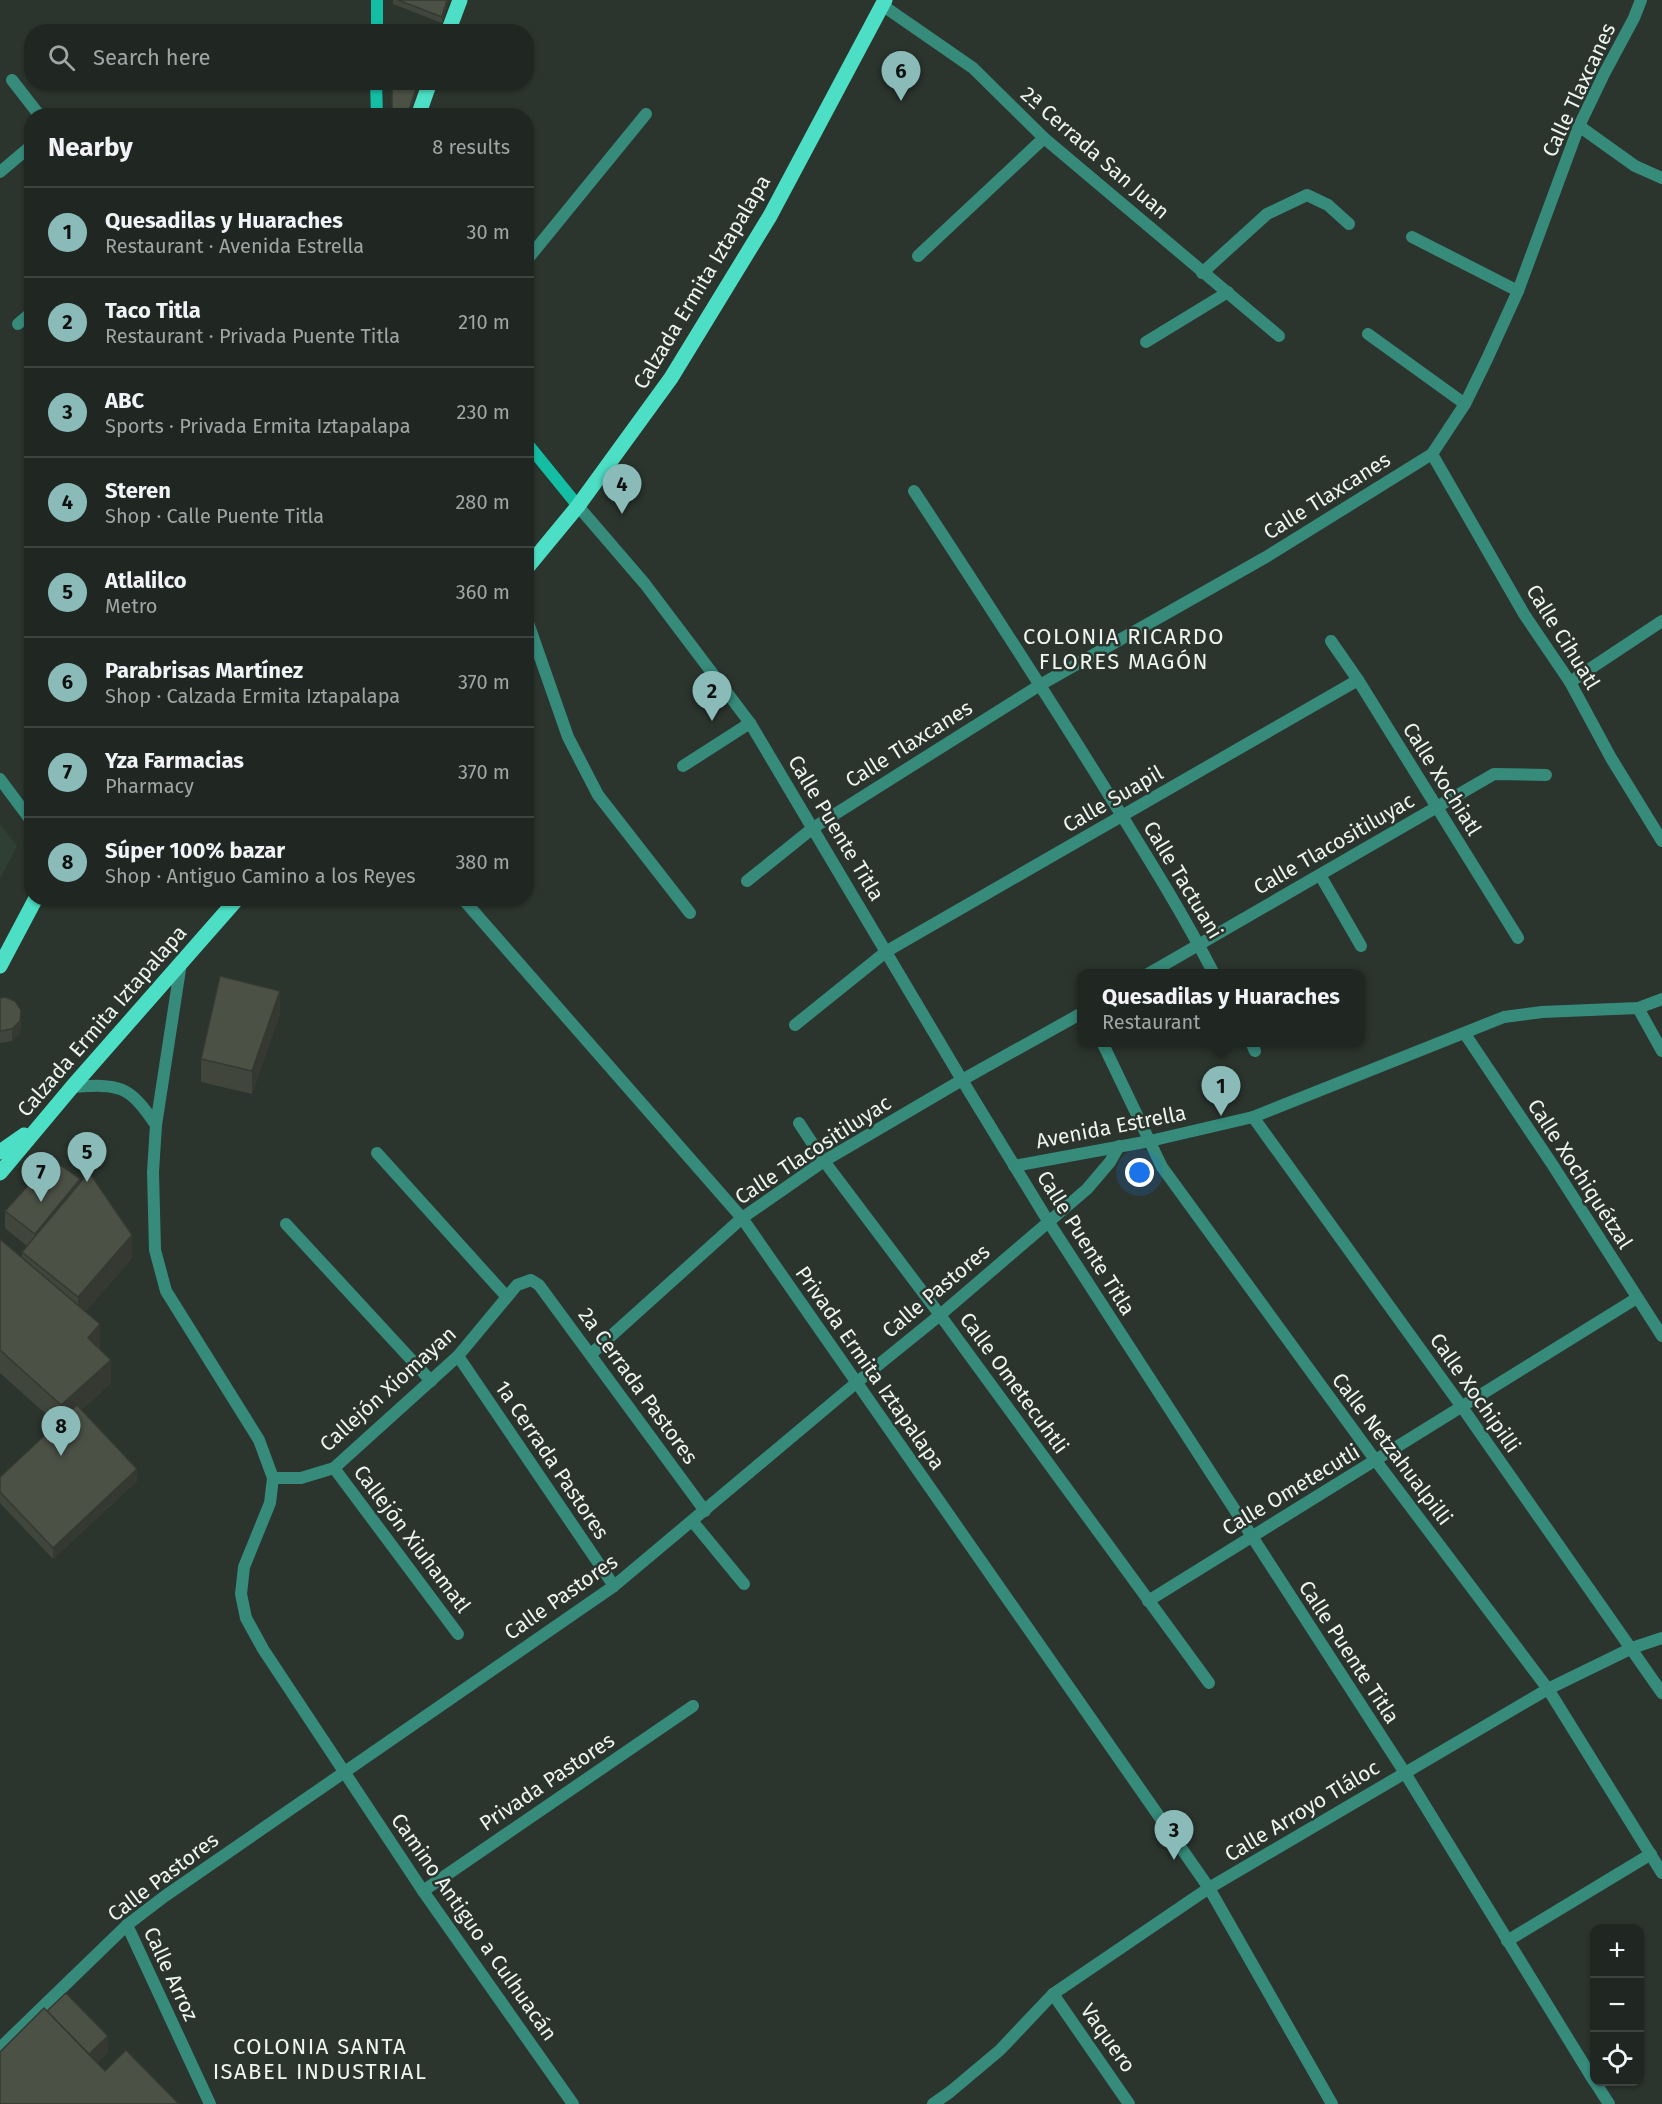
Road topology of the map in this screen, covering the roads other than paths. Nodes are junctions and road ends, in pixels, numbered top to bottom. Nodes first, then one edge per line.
1 (377, 0) edge
2 (460, 0) edge
3 (1641, 0) edge
4 (883, 2) edge
5 (376, 24) edge
6 (451, 24) edge
7 (12, 81) dead end
8 (376, 90) edge
9 (427, 90) edge
10 (34, 108) edge
11 (377, 108) edge
12 (420, 108) edge
13 (646, 114) dead end
14 (1579, 126) junction
15 (1044, 138) junction
16 (24, 152) edge
17 (0, 172) edge
18 (1662, 178) edge
19 (1349, 224) dead end
20 (1412, 237) dead end
21 (534, 251) edge
22 (918, 256) dead end
23 (1202, 273) junction
24 (1518, 291) junction
25 (1228, 292) junction
26 (24, 319) edge
27 (18, 324) dead end
28 (1368, 334) dead end
29 (1279, 336) dead end
30 (1146, 342) dead end
31 (1465, 404) junction
32 (534, 452) edge
33 (1432, 454) junction
34 (914, 491) dead end
35 (578, 506) junction
36 (534, 559) edge
37 (1662, 621) edge
38 (534, 640) edge
39 (1331, 640) dead end
40 (1358, 680) junction
41 (1570, 682) junction
42 (1041, 685) junction
43 (750, 723) junction
44 (683, 766) dead end
45 (1546, 775) dead end
46 (0, 779) edge
47 (1437, 806) junction
48 (24, 811) edge
49 (1122, 817) junction
50 (813, 828) junction
51 (1662, 841) edge
52 (1320, 875) junction
53 (747, 881) dead end
54 (32, 906) edge
55 (231, 906) edge
56 (469, 906) edge
57 (690, 913) dead end
58 (1518, 938) dead end
59 (1198, 943) junction
60 (1361, 946) dead end
61 (887, 951) junction
62 (182, 963) junction
63 (0, 966) edge
64 (1156, 969) edge
65 (1211, 969) edge
66 (1662, 999) edge
67 (1638, 1008) junction
68 (1077, 1016) edge
69 (795, 1025) dead end
70 (1465, 1034) junction
71 (1104, 1047) edge
72 (1662, 1051) edge
73 (962, 1080) junction
74 (72, 1087) junction
75 (1253, 1117) junction
76 (799, 1123) dead end
77 (156, 1125) junction
78 (36, 1128) junction
79 (1150, 1141) junction
80 (1119, 1146) junction
81 (0, 1152) edge
82 (378, 1153) dead end
83 (824, 1161) junction
84 (1014, 1166) junction
85 (0, 1173) edge
86 (742, 1218) junction
87 (1048, 1221) junction
88 (286, 1224) dead end
89 (539, 1285) joint
90 (506, 1296) junction
91 (1637, 1298) junction
92 (940, 1315) junction
93 (1662, 1336) edge
94 (591, 1354) junction
95 (458, 1356) junction
96 (431, 1381) junction
97 (856, 1383) junction
98 (1462, 1407) junction
99 (1376, 1461) junction
100 (334, 1468) junction
101 (273, 1478) junction
102 (705, 1511) junction
103 (693, 1522) junction
104 (1252, 1537) junction
105 (744, 1584) dead end
106 (614, 1586) junction
107 (1148, 1601) junction
108 (458, 1634) dead end
109 (1662, 1638) edge
110 (1632, 1648) junction
111 (1209, 1683) dead end
112 (1548, 1689) junction
113 (1662, 1693) edge
114 (693, 1706) dead end
115 (344, 1772) junction
116 (1405, 1773) junction
117 (1652, 1854) junction
118 (1662, 1873) edge
119 (1209, 1888) junction
120 (423, 1891) junction
121 (127, 1925) junction
122 (1507, 1941) junction
123 (1053, 1994) junction
124 (0, 2048) edge
125 (1590, 2073) edge
126 (1598, 2086) edge
127 (210, 2104) edge
128 (573, 2104) edge
129 (933, 2104) edge
130 (1130, 2104) edge
131 (1332, 2104) edge
132 (1609, 2104) edge

1 - 5 street
2 - 6 main road
3 - 14 street, Calle Tlaxcanes
4 - 15 street, 2ª Cerrada San Juan
4 - 35 main road, Calzada Ermita Iztapalapa
7 - 10 street
8 - 11 street
9 - 12 main road
13 - 21 street
14 - 18 street
14 - 24 street, Calle Tlaxcanes
15 - 22 street
15 - 23 street, 2ª Cerrada San Juan
16 - 17 street
19 - 23 street
20 - 24 street
23 - 25 street, 2ª Cerrada San Juan
24 - 31 street, Calle Tlaxcanes
25 - 29 street, 2ª Cerrada San Juan
25 - 30 street
26 - 27 street
28 - 31 street
31 - 33 street, Calle Tlaxcanes
32 - 35 street, Calle Puente Titla
33 - 41 street, Calle Cihuatl
33 - 42 street, Calle Tlaxcanes
34 - 42 street, Calle Tactuani
35 - 36 main road, Calzada Ermita Iztapalapa
35 - 43 street, Calle Puente Titla
37 - 41 street
38 - 57 street
39 - 40 street, Calle Xochiatl
40 - 47 street, Calle Xochiatl
40 - 49 street, Calle Suapil
41 - 51 street, Calle Cihuatl
42 - 49 street, Calle Tactuani
42 - 50 street, Calle Tlaxcanes
43 - 44 street
43 - 50 street, Calle Puente Titla
45 - 47 street, Calle Tlacositiluyac
46 - 48 street
47 - 52 street, Calle Tlacositiluyac
47 - 58 street, Calle Xochiatl
49 - 59 street, Calle Tactuani
49 - 61 street, Calle Suapil
50 - 53 street, Calle Tlaxcanes
50 - 61 street, Calle Puente Titla
52 - 59 street, Calle Tlacositiluyac
52 - 60 street
54 - 63 main road
55 - 62 main road, Calzada Ermita Iztapalapa
56 - 86 street, Privada Ermita Iztapalapa
59 - 64 street, Calle Tlacositiluyac
59 - 65 street, Calle Tactuani
61 - 69 street, Calle Suapil
61 - 73 street, Calle Puente Titla
62 - 74 main road, Calzada Ermita Iztapalapa
62 - 77 street
66 - 67 street, Avenida Estrella
67 - 70 street, Avenida Estrella
67 - 72 street
68 - 73 street, Calle Tlacositiluyac
70 - 75 street, Avenida Estrella
70 - 91 street, Calle Xochiquétzal
71 - 79 street, Calle Netzahualpilli
73 - 83 street, Calle Tlacositiluyac
73 - 84 street, Calle Puente Titla
74 - 77 street
74 - 78 main road, Calzada Ermita Iztapalapa
75 - 79 street, Avenida Estrella
75 - 98 street, Calle Xochipilli
76 - 83 street, Calle Ometecuhtli
77 - 101 street
78 - 81 main road
78 - 85 main road, Calzada Ermita Iztapalapa
79 - 80 street, Avenida Estrella
79 - 99 street, Calle Netzahualpilli
80 - 84 street, Avenida Estrella
80 - 87 street, Calle Pastores
82 - 90 street
83 - 86 street, Calle Tlacositiluyac
83 - 92 street, Calle Ometecuhtli
84 - 87 street, Calle Puente Titla
86 - 94 street, Calle Tlacositiluyac
86 - 97 street, Privada Ermita Iztapalapa
87 - 92 street, Calle Pastores
87 - 104 street, Calle Puente Titla
88 - 96 street
89 - 90 street, Callejón Xiomayan
89 - 94 street, 2a Cerrada Pastores
90 - 95 street, Callejón Xiomayan
91 - 93 street, Calle Xochiquétzal
91 - 98 street, Calle Ometecutli
92 - 97 street, Calle Pastores
92 - 107 street, Calle Ometecuhtli
94 - 102 street, 2a Cerrada Pastores
95 - 96 street, Callejón Xiomayan
95 - 106 street, 1a Cerrada Pastores
96 - 100 street, Callejón Xiomayan
97 - 102 street, Calle Pastores
97 - 119 street, Privada Ermita Iztapalapa
98 - 99 street, Calle Ometecutli
98 - 110 street, Calle Xochipilli
99 - 104 street, Calle Ometecutli
99 - 112 street, Calle Netzahualpilli
100 - 101 street, Callejón Xiomayan
100 - 108 street, Callejón Xiuhamatl
101 - 115 street, Camino Antiguo a Culhuacán
102 - 103 street, Calle Pastores
103 - 105 street
103 - 106 street, Calle Pastores
104 - 107 street, Calle Ometecutli
104 - 116 street, Calle Puente Titla
106 - 115 street, Calle Pastores
107 - 111 street, Calle Ometecuhtli
109 - 110 street, Calle Arroyo Tláloc
110 - 112 street, Calle Arroyo Tláloc
110 - 113 street, Calle Xochipilli
112 - 116 street, Calle Arroyo Tláloc
112 - 117 street, Calle Netzahualpilli
114 - 120 street, Privada Pastores
115 - 120 street, Camino Antiguo a Culhuacán
115 - 121 street, Calle Pastores
116 - 119 street, Calle Arroyo Tláloc
116 - 122 street, Calle Puente Titla
117 - 118 street, Calle Netzahualpilli
117 - 122 street
119 - 123 street, Calle Arroyo Tláloc
119 - 131 street, Privada Ermita Iztapalapa
120 - 128 street, Camino Antiguo a Culhuacán
121 - 124 street, Calle Pastores
121 - 127 street, Calle Arroz
122 - 125 street, Calle Puente Titla
123 - 129 street, Calle Arroyo Tláloc
123 - 130 street, Vaquero
126 - 132 street, Calle Puente Titla

